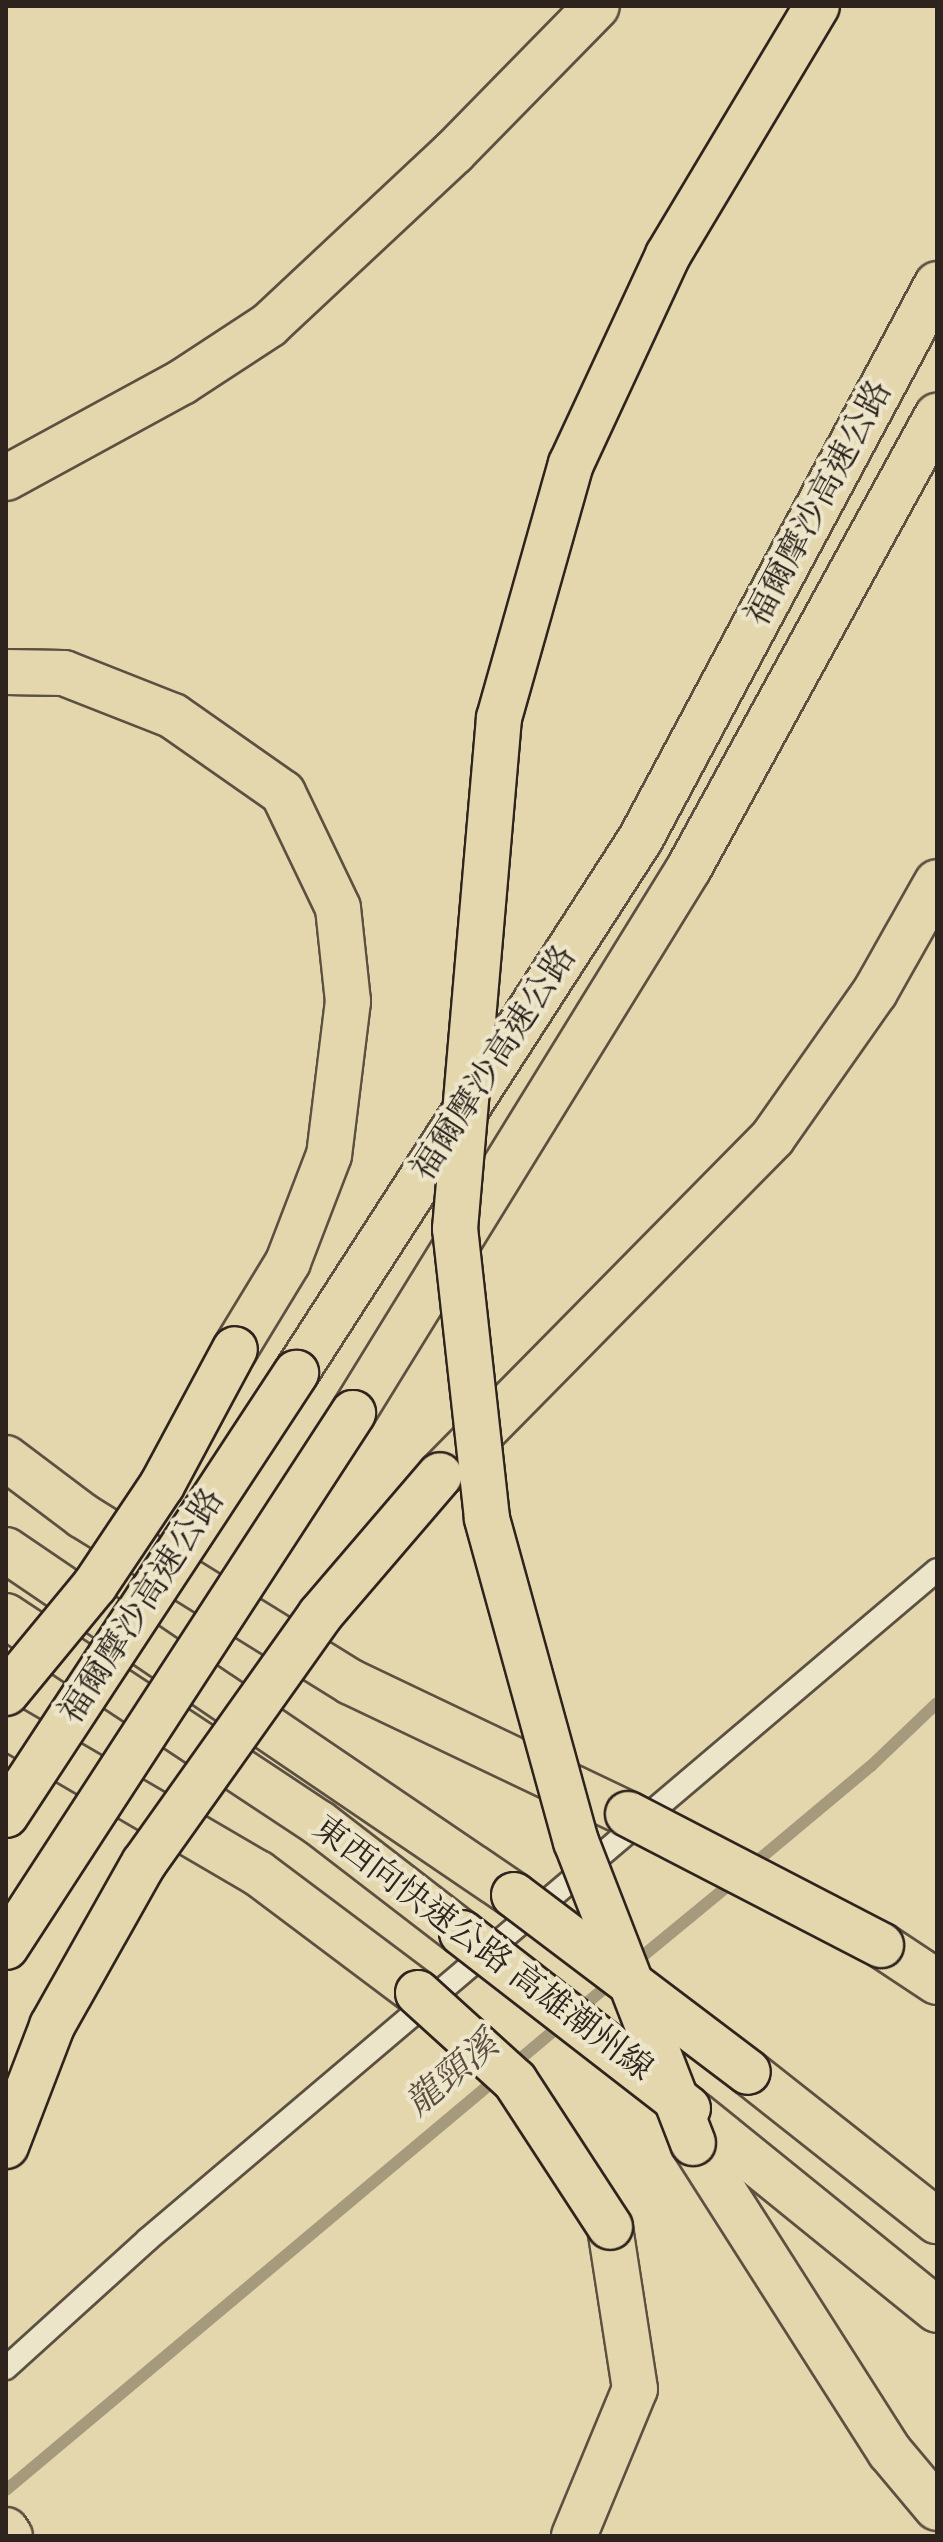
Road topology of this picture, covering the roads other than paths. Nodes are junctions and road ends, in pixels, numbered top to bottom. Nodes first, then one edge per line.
1 (597, 6) edge
2 (817, 6) edge
3 (937, 284) edge
4 (937, 416) edge
5 (6, 478) edge
6 (6, 672) edge
7 (937, 882) edge
8 (6, 1458) edge
9 (6, 1550) edge
10 (937, 1570) edge
11 (6, 1616) edge
12 (6, 1693) edge
13 (6, 1726) edge
14 (6, 1815) edge
15 (6, 1947) edge
16 (937, 1982) edge
17 (6, 2146) edge
18 (937, 2221) edge
19 (937, 2310) edge
20 (6, 2368) edge
21 (937, 2508) edge
22 (6, 2530) edge
23 (10, 2536) edge
24 (574, 2536) edge

1 - 5 highway
2 - 21 highway, bridge
3 - 14 highway, 福爾摩沙高速公路, bridge
4 - 15 highway, 福爾摩沙高速公路, bridge
6 - 12 highway, bridge
7 - 17 highway, bridge
8 - 16 highway, bridge
9 - 18 highway, 東西向快速公路 高雄潮州線, bridge
10 - 20 lane
11 - 19 highway, 東西向快速公路 高雄潮州線, bridge
13 - 24 highway, bridge
22 - 23 highway

